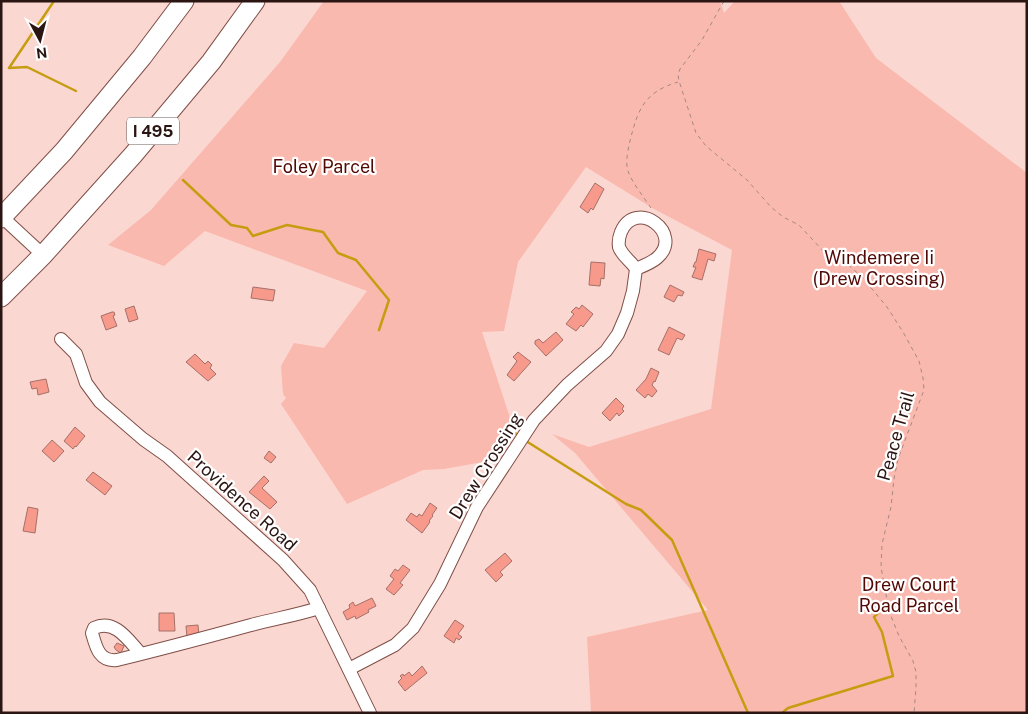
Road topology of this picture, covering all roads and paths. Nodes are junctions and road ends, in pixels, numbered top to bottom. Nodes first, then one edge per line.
1 (184, 1) edge
2 (255, 1) edge
3 (724, 1) edge
4 (679, 82) junction
5 (2, 218) edge
6 (658, 224) junction
7 (43, 255) junction
8 (636, 269) junction
9 (1, 297) edge
10 (61, 339) dead end
11 (319, 608) junction
12 (141, 654) dead end
13 (349, 669) junction
14 (370, 713) edge
15 (914, 713) edge

1 - 5 highway
2 - 7 highway, I 495
3 - 4 path
4 - 6 path
4 - 15 path, Peace Trail
5 - 7 street
6 - 8 street
6 - 8 street
7 - 9 highway, I 495
8 - 13 street, Drew Crossing
10 - 11 street, Providence Road
11 - 12 street
11 - 13 street, Providence Road
13 - 14 street, Providence Road

